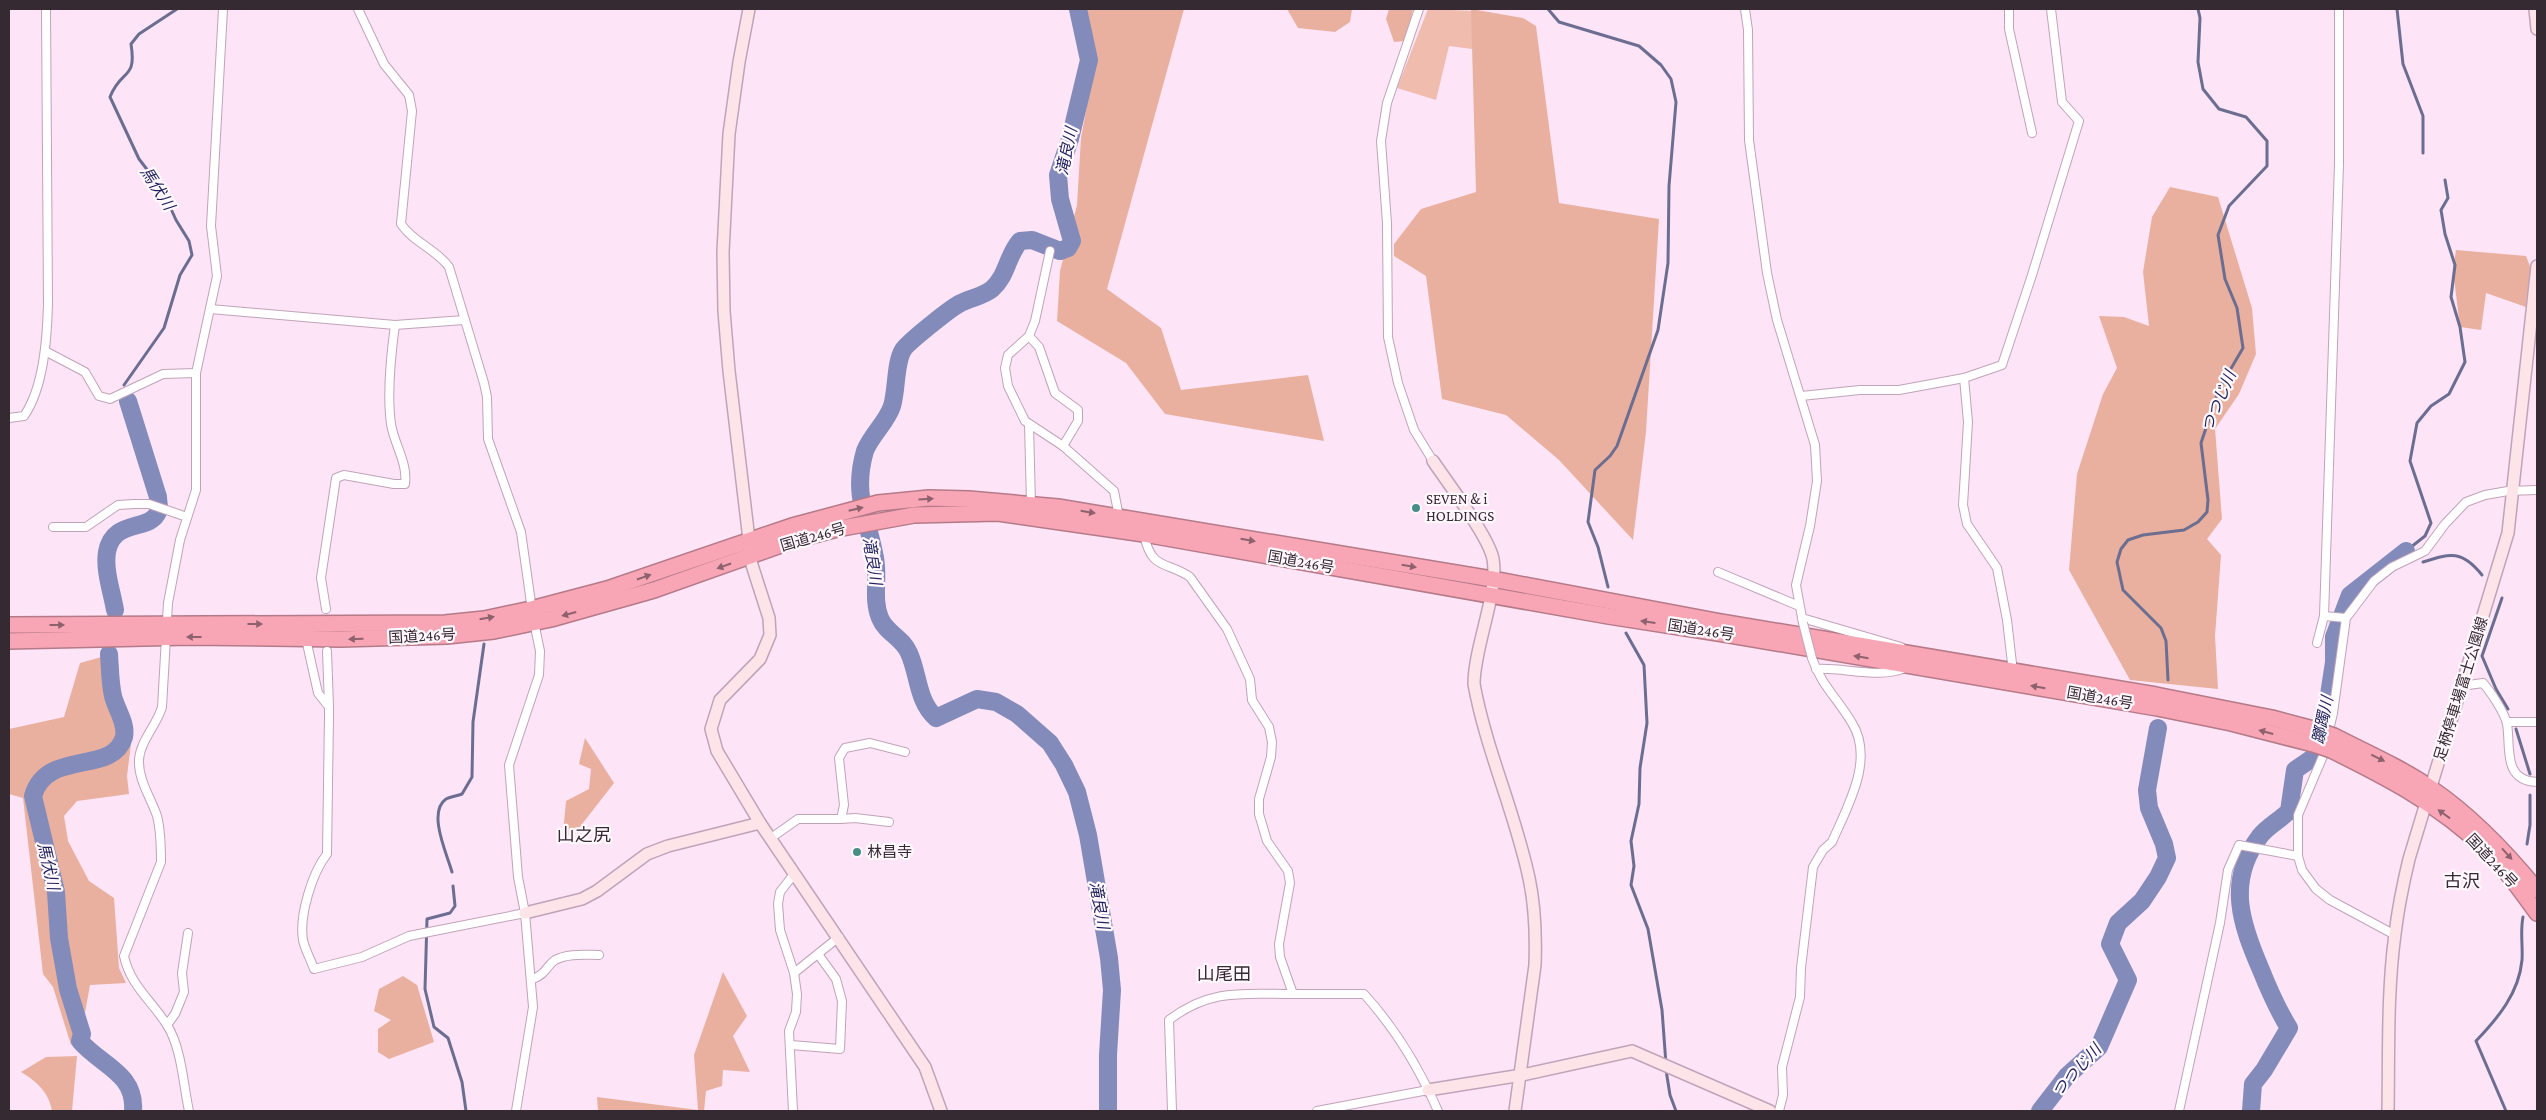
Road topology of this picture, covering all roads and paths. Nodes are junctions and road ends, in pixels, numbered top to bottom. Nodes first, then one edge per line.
1 (46, 9) edge
2 (224, 9) edge
3 (358, 9) edge
4 (749, 9) edge
5 (1419, 9) edge
6 (1745, 9) edge
7 (2009, 9) edge
8 (2051, 9) edge
9 (2339, 9) edge
10 (2535, 9) edge
11 (2537, 29) edge
12 (2032, 133) dead end
13 (1050, 251) dead end
14 (2537, 266) edge
15 (2535, 302) edge
16 (210, 309) junction
17 (464, 320) junction
18 (395, 325) junction
19 (1029, 336) junction
20 (45, 351) junction
21 (196, 373) junction
22 (1964, 378) junction
23 (1801, 396) junction
24 (9, 418) edge
25 (1029, 424) junction
26 (1063, 446) junction
27 (1433, 461) joint
28 (2537, 490) edge
29 (2514, 491) junction
30 (1031, 504) junction
31 (187, 517) junction
32 (1119, 517) junction
33 (53, 527) dead end
34 (1144, 534) junction
35 (750, 540) junction
36 (752, 556) junction
37 (1718, 572) dead end
38 (1491, 586) junction
39 (1799, 606) junction
40 (326, 610) dead end
41 (533, 616) junction
42 (2324, 616) junction
43 (2346, 618) junction
44 (1802, 620) junction
45 (9, 625) edge
46 (165, 631) junction
47 (306, 639) junction
48 (9, 641) edge
49 (2317, 643) dead end
50 (327, 650) dead end
51 (1924, 656) junction
52 (1912, 666) junction
53 (1816, 668) junction
54 (2013, 672) junction
55 (2461, 686) junction
56 (328, 707) junction
57 (2507, 722) junction
58 (2537, 722) edge
59 (2315, 737) junction
60 (905, 752) dead end
61 (2537, 782) edge
62 (2429, 795) junction
63 (841, 819) junction
64 (889, 822) dead end
65 (760, 823) junction
66 (771, 838) junction
67 (2298, 856) junction
68 (794, 874) junction
69 (2537, 890) edge
70 (524, 912) junction
71 (2537, 913) edge
72 (188, 933) dead end
73 (2394, 935) junction
74 (839, 937) junction
75 (599, 954) dead end
76 (818, 954) junction
77 (794, 973) junction
78 (531, 980) junction
79 (1293, 994) junction
80 (167, 1025) junction
81 (790, 1045) junction
82 (1522, 1075) junction
83 (1428, 1090) junction
84 (189, 1111) edge
85 (516, 1111) edge
86 (793, 1111) edge
87 (941, 1111) edge
88 (1172, 1111) edge
89 (1317, 1111) edge
90 (1438, 1111) edge
91 (1515, 1111) edge
92 (1770, 1111) edge
93 (1779, 1111) edge
94 (2179, 1111) edge
95 (2388, 1111) edge

1 - 20 street
2 - 16 street
3 - 17 street
4 - 35 street
5 - 27 street
6 - 23 street
7 - 12 street
8 - 22 street
9 - 42 street
10 - 11 street
13 - 19 street
14 - 15 street, 足柄停車場富士公園線
15 - 29 street, 足柄停車場富士公園線
16 - 18 street
16 - 21 street
17 - 18 street
17 - 41 street
18 - 40 street
19 - 25 street
19 - 26 street
20 - 21 street
20 - 24 street
21 - 31 street
22 - 23 street
22 - 54 street
23 - 39 street
25 - 26 street
25 - 30 street
26 - 32 street
27 - 38 street
28 - 29 street
29 - 43 street
29 - 55 street, 足柄停車場富士公園線
30 -> 32 highway, 国道246号
35 -> 30 highway, 国道246号
31 - 33 street
31 - 46 street
32 -> 38 highway, 国道246号
34 - 36 highway, 国道246号
34 - 38 highway, 国道246号
34 - 79 street
35 - 36 street
41 -> 35 highway, 国道246号
36 -> 41 highway, 国道246号
36 - 65 street
37 - 39 street
38 - 51 highway, 国道246号
52 -> 38 highway, 国道246号
38 - 82 street
39 - 44 street
46 -> 41 highway, 国道246号
41 -> 47 highway, 国道246号
41 - 70 street
42 - 43 street
42 - 49 street
43 - 67 street
44 - 51 street
44 - 53 street, bridge
45 -> 46 highway, 国道246号
47 -> 46 highway, 国道246号
46 - 48 highway, 国道246号
46 - 80 street
47 - 56 street
50 - 56 street
51 - 54 highway, 国道246号
52 - 53 street
59 -> 52 highway, 国道246号
53 - 93 street
54 - 59 highway, 国道246号
55 - 57 street
55 - 62 street, 足柄停車場富士公園線
56 - 70 street
57 - 58 street
57 - 61 street
59 - 62 highway, 国道246号, bridge
60 - 63 street
62 -> 69 highway, 国道246号
71 -> 62 highway, 国道246号
62 - 73 street, 足柄停車場富士公園線
63 - 64 street
63 - 66 street
65 - 66 street
65 - 70 street
66 - 68 street
67 - 73 street
67 - 94 street
68 - 74 street
68 - 77 street
70 - 78 street
72 - 80 street
73 - 95 street, 足柄停車場富士公園線
74 - 76 street
74 - 87 street
75 - 78 street
76 - 77 street
76 - 81 street
77 - 81 street
78 - 85 street
79 - 83 street
79 - 88 street
80 - 84 street
81 - 86 street
82 - 83 street
82 - 91 street
82 - 92 street
83 - 89 street
83 - 90 street

